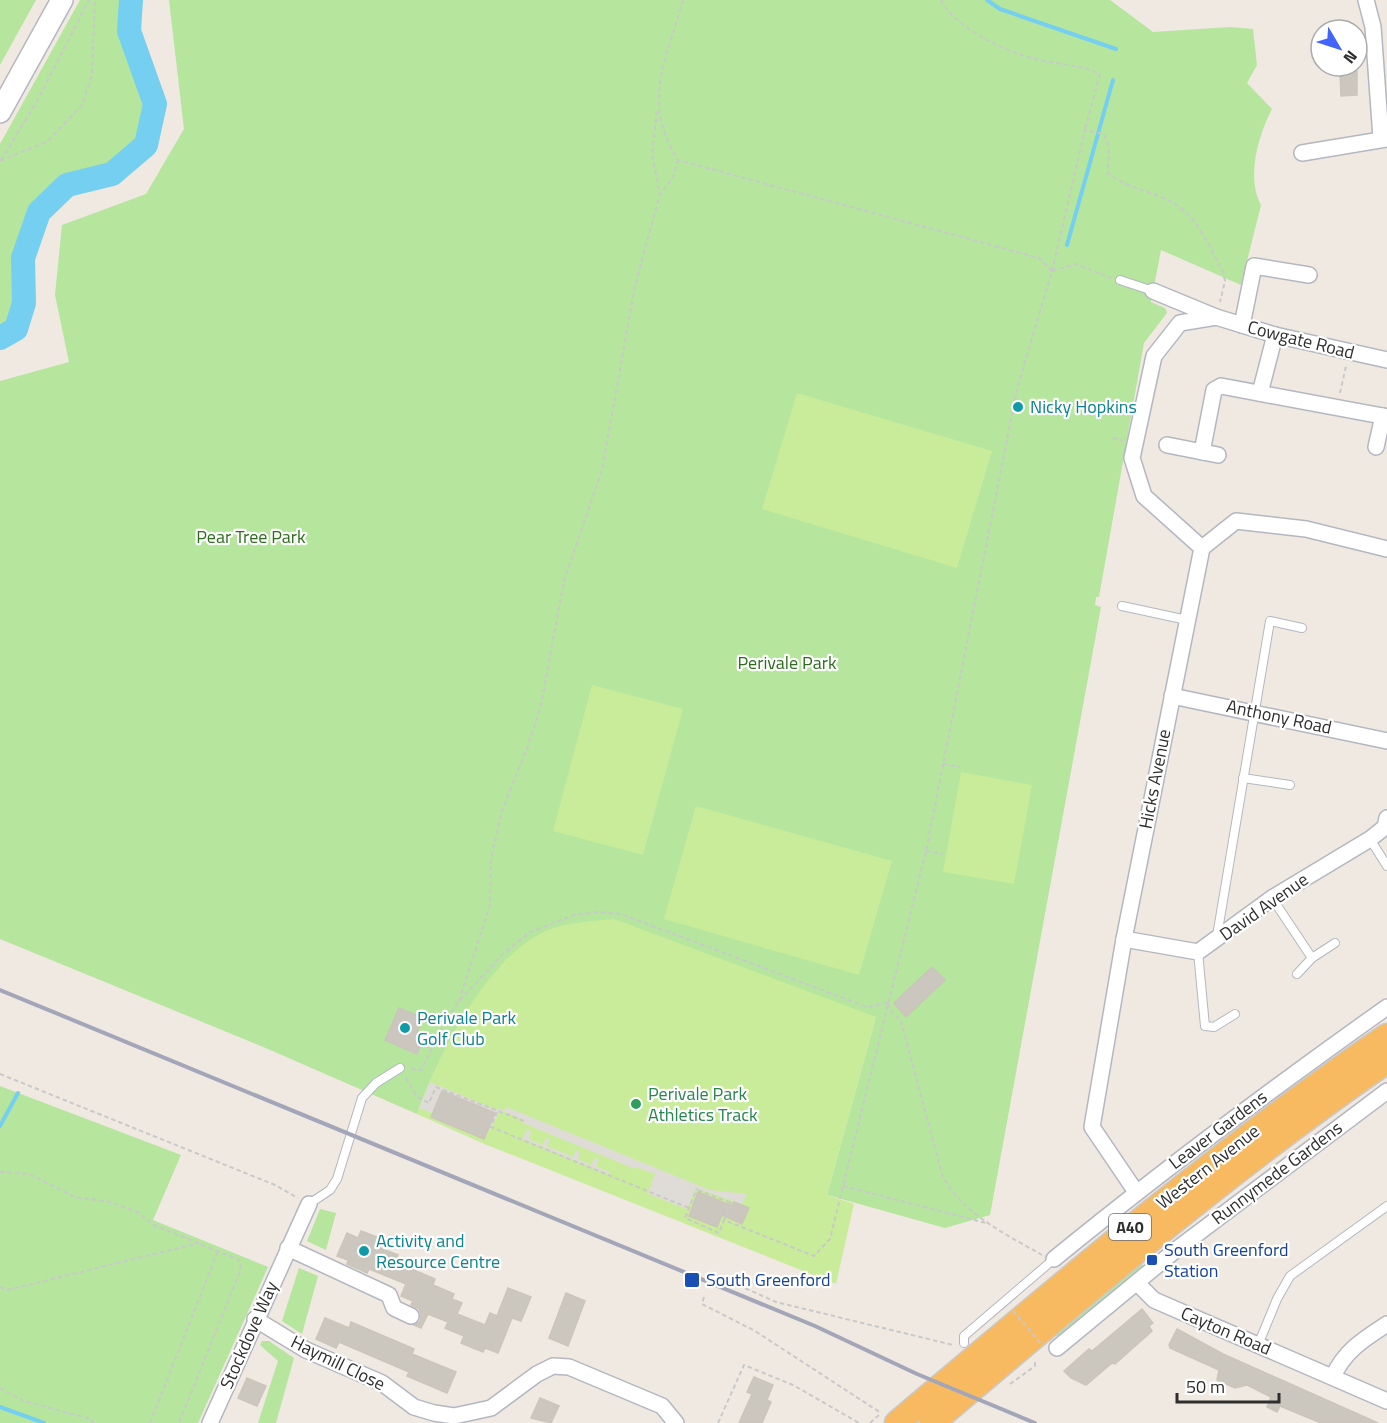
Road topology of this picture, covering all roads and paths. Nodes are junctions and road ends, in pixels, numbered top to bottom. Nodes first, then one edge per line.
1 (62, 0) edge
2 (89, 0) edge
3 (95, 0) edge
4 (683, 0) edge
5 (941, 0) edge
6 (1366, 0) edge
7 (657, 107) junction
8 (0, 112) edge
9 (1085, 130) junction
10 (1384, 138) edge
11 (1302, 153) dead end
12 (678, 160) junction
13 (0, 161) edge
14 (660, 194) junction
15 (1052, 272) junction
16 (1310, 275) dead end
17 (1120, 280) joint
18 (1153, 291) joint
19 (1216, 317) junction
20 (1242, 325) junction
21 (1275, 335) junction
22 (1349, 353) junction
23 (1387, 360) edge
24 (1260, 393) junction
25 (1337, 408) junction
26 (1385, 417) edge
27 (1167, 445) dead end
28 (1376, 447) dead end
29 (1202, 452) junction
30 (1218, 455) dead end
31 (1202, 548) junction
32 (1387, 549) edge
33 (1122, 606) dead end
34 (1187, 620) junction
35 (1302, 628) dead end
36 (1172, 696) junction
37 (1253, 711) junction
38 (1387, 741) edge
39 (943, 764) junction
40 (960, 767) dead end
41 (1243, 778) junction
42 (1290, 785) dead end
43 (1387, 818) edge
44 (1370, 839) junction
45 (926, 851) junction
46 (943, 854) dead end
47 (1387, 866) edge
48 (1272, 898) junction
49 (1124, 939) junction
50 (1216, 941) junction
51 (1335, 943) dead end
52 (1198, 952) junction
53 (1312, 958) junction
54 (1297, 974) dead end
55 (459, 1000) junction
56 (888, 1003) junction
57 (1387, 1007) edge
58 (1234, 1014) dead end
59 (1387, 1036) edge
60 (1387, 1061) edge
61 (400, 1068) junction
62 (0, 1074) edge
63 (1387, 1091) edge
64 (497, 1112) junction
65 (524, 1121) dead end
66 (0, 1172) edge
67 (843, 1186) junction
68 (309, 1204) junction
69 (1138, 1206) junction
70 (1387, 1206) edge
71 (689, 1208) junction
72 (724, 1220) junction
73 (986, 1223) junction
74 (199, 1243) junction
75 (288, 1248) junction
76 (218, 1251) junction
77 (1049, 1258) junction
78 (719, 1279) dead end
79 (1137, 1282) junction
80 (0, 1289) edge
81 (704, 1298) dead end
82 (1013, 1311) dead end
83 (411, 1316) dead end
84 (255, 1319) junction
85 (1387, 1324) edge
86 (962, 1345) joint
87 (1258, 1345) junction
88 (1052, 1347) joint
89 (1034, 1363) dead end
90 (1019, 1376) dead end
91 (1333, 1377) junction
92 (0, 1388) edge
93 (1387, 1401) edge
94 (889, 1418) edge
95 (94, 1423) edge
96 (150, 1423) edge
97 (179, 1423) edge
98 (210, 1423) edge
99 (676, 1423) edge
100 (718, 1423) edge
101 (859, 1423) edge
102 (932, 1423) edge

1 - 8 main road
2 - 13 path
3 - 13 path
4 - 7 path
5 - 9 path
6 - 10 street
7 - 12 path
7 - 14 path
9 - 15 path
9 - 19 path
10 - 11 street
12 - 14 path
12 - 15 path
14 - 55 path
15 - 17 path
15 - 39 path
16 - 20 street
17 - 18 lane
18 - 19 street, Cowgate Road
19 - 20 street, Cowgate Road
19 - 31 street, Cowgate Road
20 - 21 street, Cowgate Road
21 - 22 street, Cowgate Road
21 - 24 street
22 - 23 street, Cowgate Road
22 - 25 path
24 - 25 street
24 - 29 street
25 - 26 street
26 - 28 street
27 - 29 street
29 - 30 street
31 - 32 street
31 - 34 street, Hicks Avenue
33 - 34 lane
34 - 36 street, Hicks Avenue
35 - 37 lane
36 - 37 street, Anthony Road
36 - 49 street, Hicks Avenue
37 - 38 street, Anthony Road
37 - 41 lane
39 - 40 path
39 - 45 path
41 - 42 lane
41 - 50 lane
43 - 44 street, David Avenue
44 - 47 lane
44 - 48 street, David Avenue
45 - 46 path
45 - 56 path
48 - 50 street, David Avenue
48 - 53 lane
49 - 52 street
49 - 69 street, Hicks Avenue
50 - 52 street, David Avenue
51 - 53 lane
52 - 58 lane
53 - 54 lane
55 - 56 path
55 - 61 path
56 - 67 path
56 - 73 path
57 - 69 street, Leaver Gardens
59 - 69 highway, Western Avenue / A40
60 - 102 highway, Western Avenue / A40
61 - 64 path
61 - 68 lane
62 - 68 path
63 - 79 street, Runnymede Gardens
64 - 65 path
64 - 71 path
66 - 74 path
67 - 72 path
67 - 73 path
68 - 75 street, Stockdove Way
69 - 77 street, Leaver Gardens
69 - 94 highway, Western Avenue / A40
70 - 87 lane
71 - 72 path
71 - 72 path
73 - 77 path
74 - 76 path
74 - 80 path
75 - 83 street
75 - 84 street, Stockdove Way
76 - 96 path
76 - 97 path
77 - 86 lane
78 - 86 path
79 - 87 street, Cayton Road
79 - 88 street, Runnymede Gardens
81 - 94 path
82 - 88 path, bridge
84 - 98 street, Stockdove Way
84 - 99 street, Haymill Close
85 - 91 street
87 - 91 street, Cayton Road
89 - 90 path
91 - 93 street, Cayton Road
92 - 95 path
100 - 101 path

